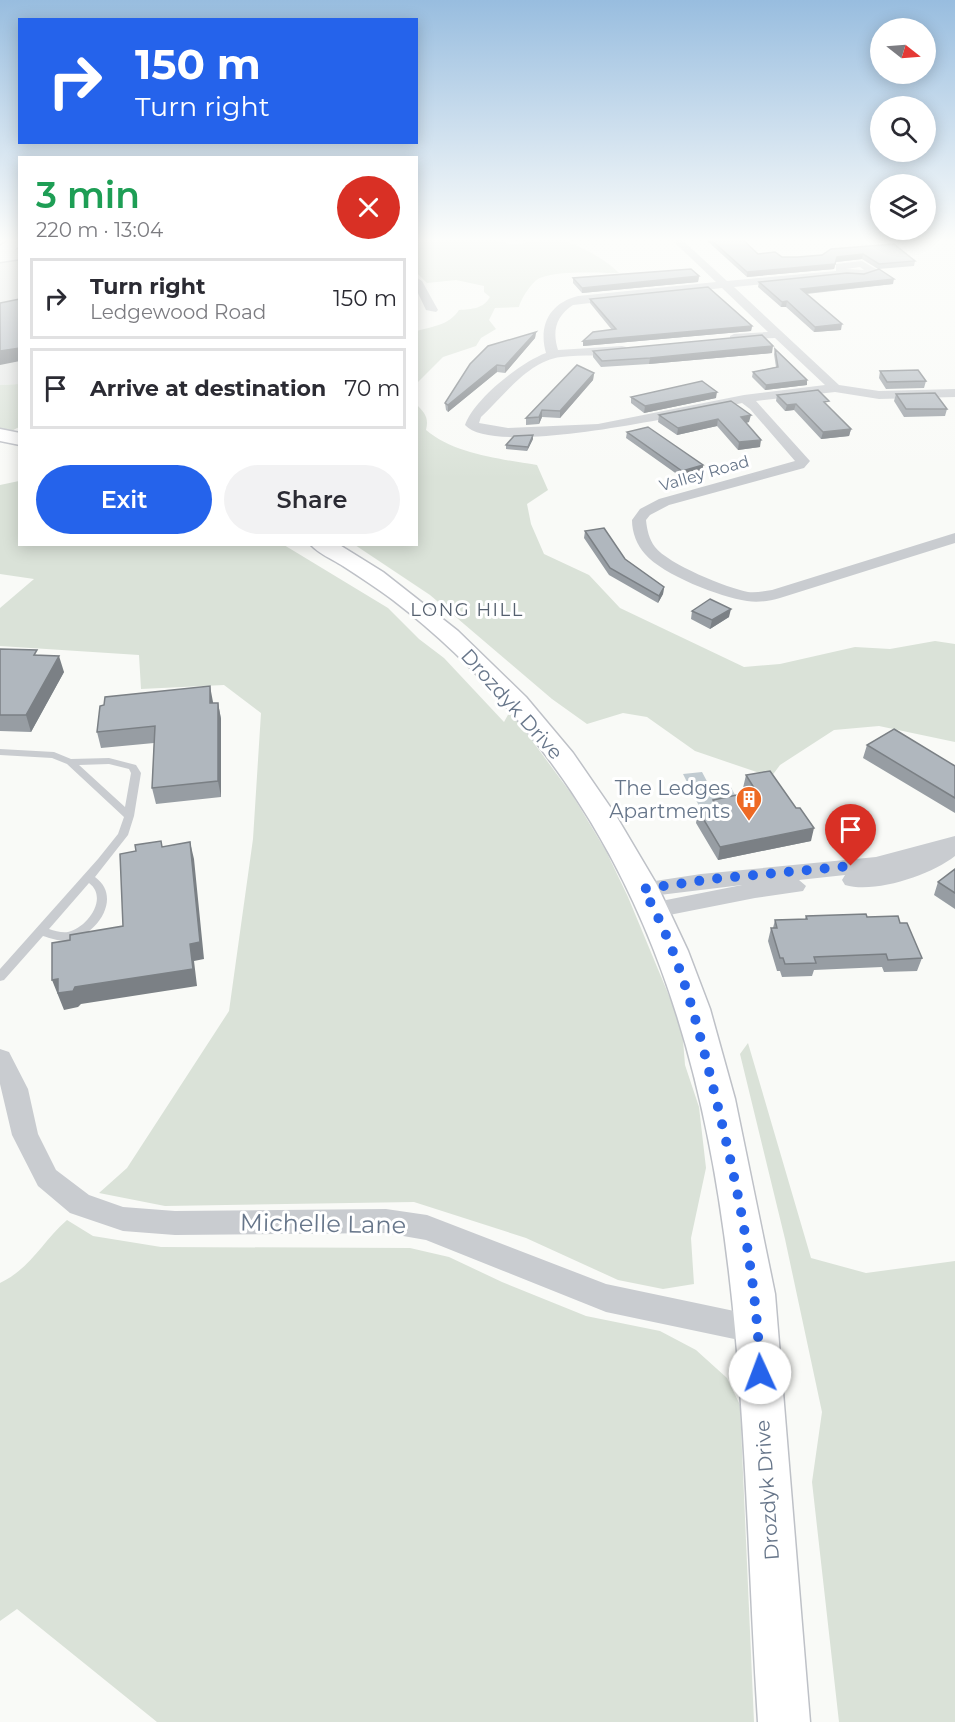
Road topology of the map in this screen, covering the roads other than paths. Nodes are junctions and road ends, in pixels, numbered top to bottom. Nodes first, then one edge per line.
1 (552, 318) edge
2 (762, 318) edge
3 (780, 334) junction
4 (721, 340) edge
5 (639, 348) edge
6 (553, 355) junction
7 (835, 388) junction
8 (955, 393) edge
9 (744, 399) junction
10 (0, 435) edge
11 (18, 439) edge
12 (955, 538) edge
13 (324, 546) edge
14 (0, 752) edge
15 (70, 762) junction
16 (129, 816) junction
17 (955, 844) edge
18 (88, 877) junction
19 (648, 899) junction
20 (41, 931) junction
21 (0, 977) edge
22 (0, 1059) edge
23 (758, 1330) junction
24 (784, 1722) edge

1 - 6 street
2 - 3 street
3 - 4 street
3 - 7 street
5 - 6 street
6 - 9 street
7 - 8 street
7 - 9 street
9 - 12 street, Valley Road
10 - 11 street
13 - 19 street, Drozdyk Drive
14 - 15 lane
15 - 16 lane
15 - 16 lane
16 - 18 lane
17 - 19 street
18 - 20 lane
18 - 20 lane
19 - 23 street, Drozdyk Drive
20 - 21 lane
22 - 23 street, Michelle Lane
23 - 24 street, Drozdyk Drive

